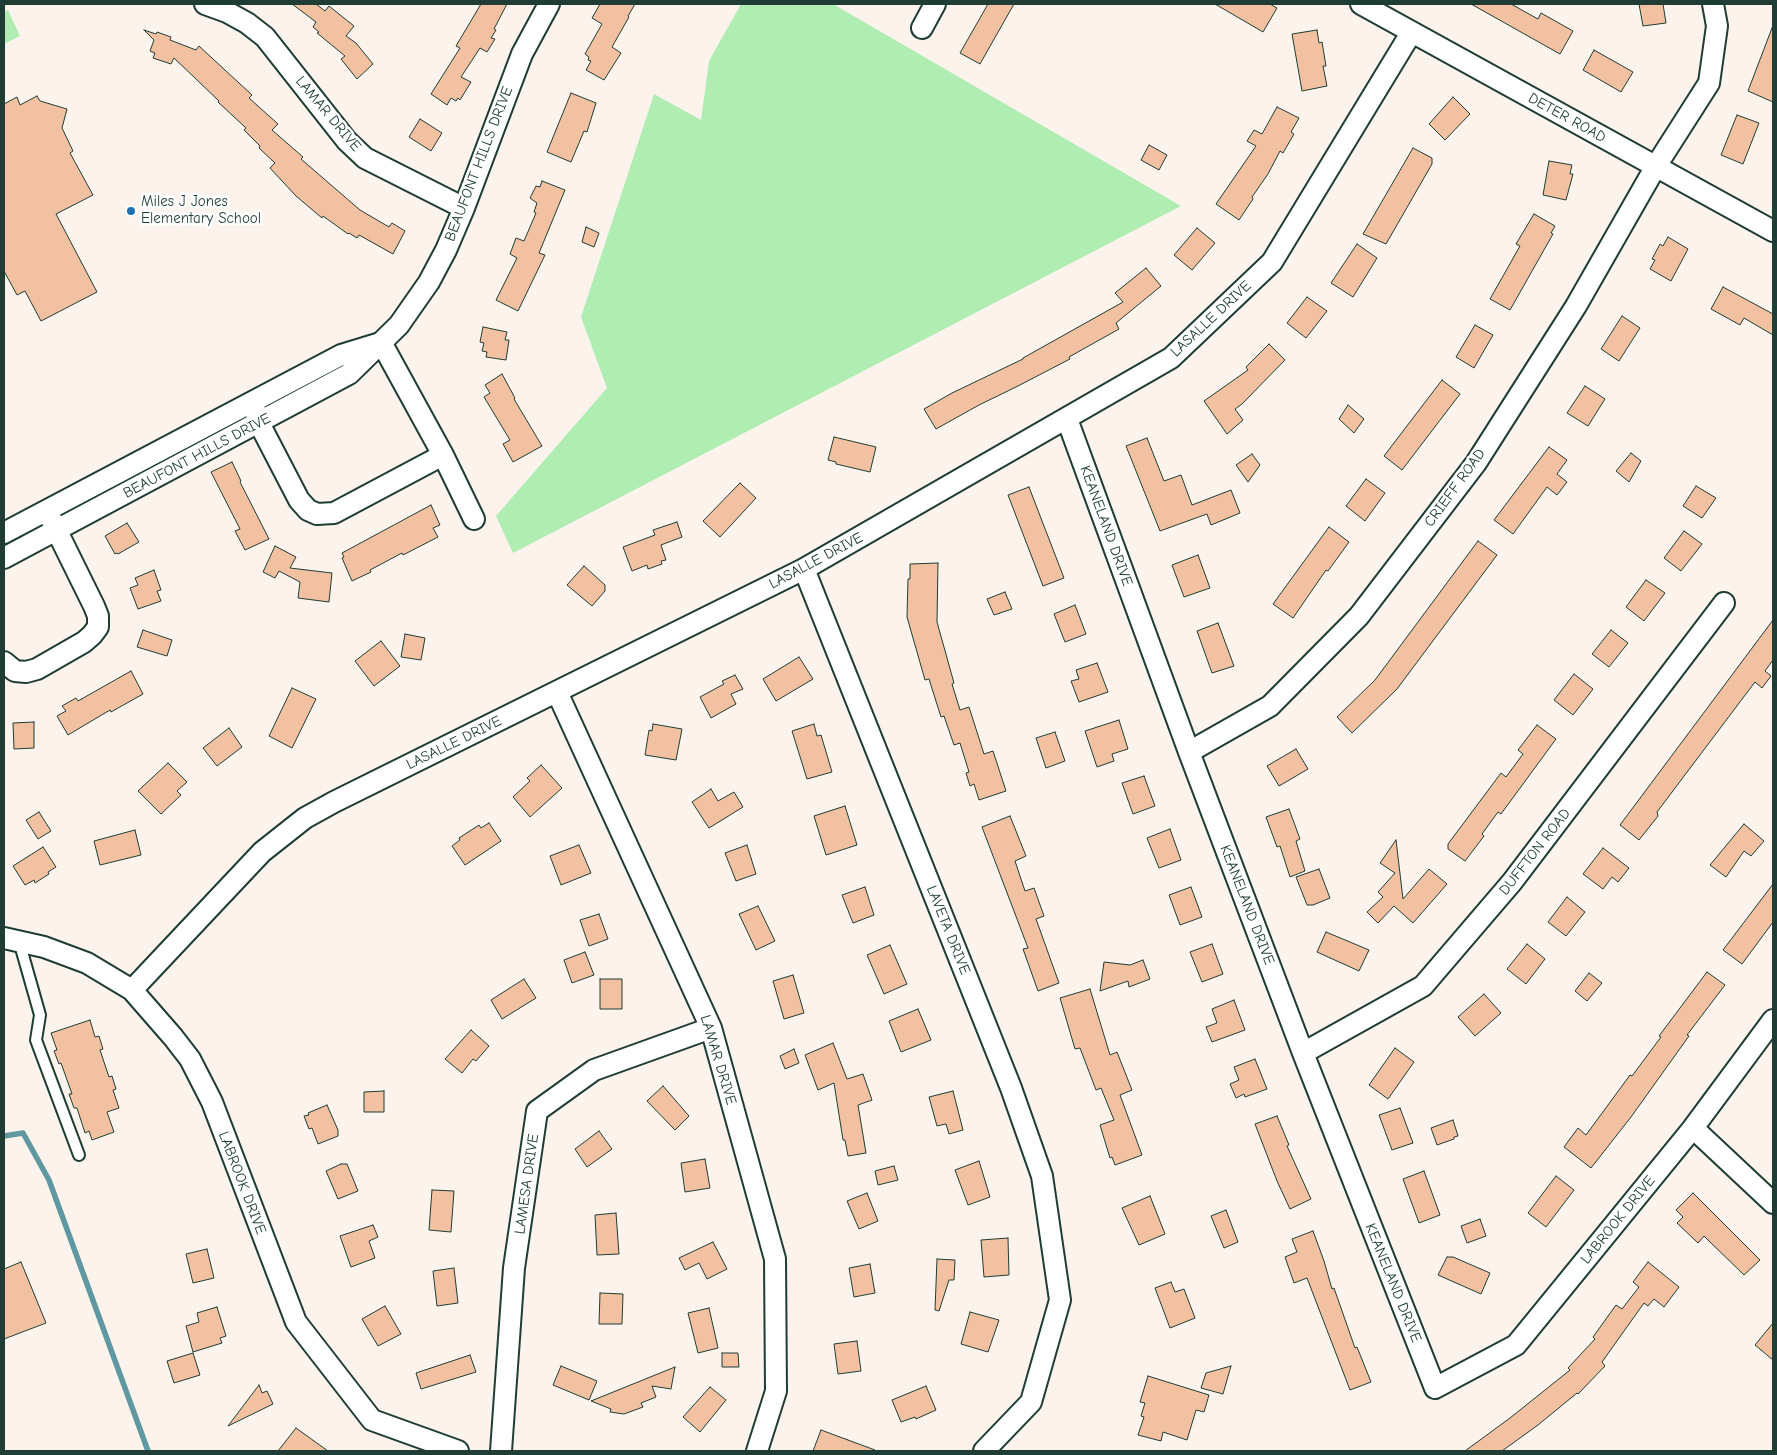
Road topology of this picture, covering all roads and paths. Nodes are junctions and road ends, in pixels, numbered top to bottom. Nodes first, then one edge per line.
1 (205, 4) edge
2 (549, 4) edge
3 (935, 4) edge
4 (1361, 4) edge
5 (1713, 4) edge
6 (922, 28) dead end
7 (1411, 33) junction
8 (1656, 166) junction
9 (464, 208) junction
10 (1773, 231) edge
11 (381, 342) junction
12 (252, 401) junction
13 (1067, 419) junction
14 (259, 423) junction
15 (443, 455) junction
16 (47, 510) junction
17 (474, 519) dead end
18 (56, 530) junction
19 (4, 533) edge
20 (4, 558) edge
21 (804, 569) junction
22 (1724, 603) dead end
23 (4, 662) edge
24 (557, 692) junction
25 (1188, 752) junction
26 (11, 939) edge
27 (132, 990) junction
28 (1773, 1020) edge
29 (711, 1028) junction
30 (1303, 1053) junction
31 (1693, 1128) junction
32 (79, 1156) dead end
33 (1773, 1203) edge
34 (1435, 1388) joint
35 (458, 1451) edge
36 (501, 1451) edge
37 (757, 1451) edge
38 (984, 1451) edge

1 - 9 street, LAMAR DRIVE
2 - 9 street, BEAUFONT HILLS DRIVE
3 - 6 street
4 - 7 street, DETER ROAD
5 - 8 street, CRIEFF ROAD
7 - 8 street, DETER ROAD
7 - 13 street, LASALLE DRIVE
8 - 10 street, DETER ROAD
8 - 25 street, CRIEFF ROAD
9 - 11 street, BEAUFONT HILLS DRIVE
11 - 12 street, BEAUFONT HILLS DRIVE
11 - 14 street, BEAUFONT HILLS DRIVE
11 - 15 street
12 - 14 street
12 - 16 street, BEAUFONT HILLS DRIVE
13 - 21 street, LASALLE DRIVE
13 - 25 street, KEANELAND DRIVE
14 - 15 street
14 - 18 street, BEAUFONT HILLS DRIVE
15 - 17 street
16 - 18 street
16 - 19 street, BEAUFONT HILLS DRIVE
18 - 20 street, BEAUFONT HILLS DRIVE
18 - 23 street
21 - 24 street, LASALLE DRIVE
21 - 38 street, LAVETA DRIVE
22 - 30 street, DUFFTON ROAD
24 - 27 street, LASALLE DRIVE
24 - 29 street, LAMAR DRIVE
25 - 30 street, KEANELAND DRIVE
26 - 27 street, LABROOK DRIVE
26 - 32 lane
27 - 35 street, LABROOK DRIVE
28 - 31 street, LABROOK DRIVE
29 - 36 street, LAMESA DRIVE
29 - 37 street, LAMAR DRIVE
30 - 34 street, KEANELAND DRIVE
31 - 33 street
31 - 34 street, LABROOK DRIVE

